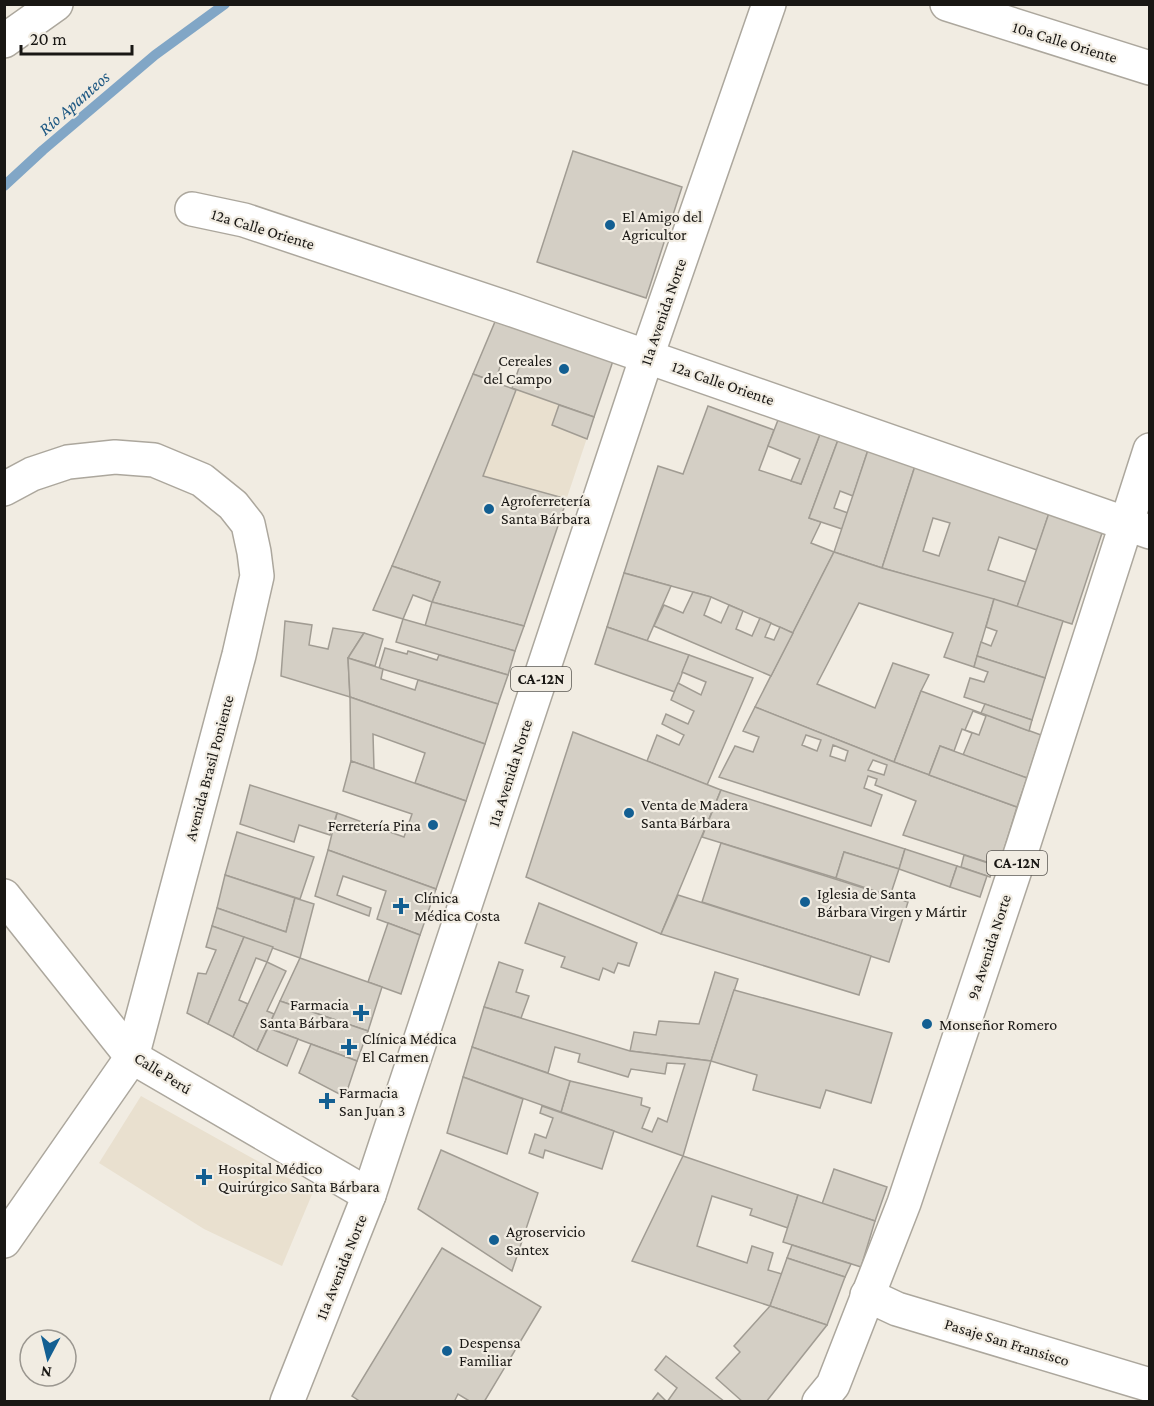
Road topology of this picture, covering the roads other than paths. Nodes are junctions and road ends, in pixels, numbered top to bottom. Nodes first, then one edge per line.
1 (56, 4) edge
2 (769, 4) edge
3 (947, 4) edge
4 (4, 41) edge
5 (1149, 68) edge
6 (192, 209) dead end
7 (647, 356) junction
8 (1149, 450) edge
9 (4, 489) edge
10 (1138, 528) edge
11 (4, 896) edge
12 (132, 1056) junction
13 (369, 1195) junction
14 (4, 1241) edge
15 (867, 1295) junction
16 (1149, 1385) edge
17 (826, 1393) edge
18 (287, 1401) edge

1 - 4 street
2 - 7 street, 11a Avenida Norte
3 - 5 street, 10a Calle Oriente
6 - 7 street, 12a Calle Oriente
7 - 10 street, 12a Calle Oriente
7 - 13 street, 11a Avenida Norte / CA-12N
8 - 10 street, 9a Avenida Norte
9 - 12 street, Avenida Brasil Poniente
10 - 15 street, 9a Avenida Norte / CA-12N
11 - 12 street, Calle Perú
12 - 13 street, Calle Perú
12 - 14 street, Avenida Brasil Poniente
13 - 18 street, 11a Avenida Norte
15 - 16 street, Pasaje San Fransisco
15 - 17 street, 9a Avenida Norte / CA-12N

